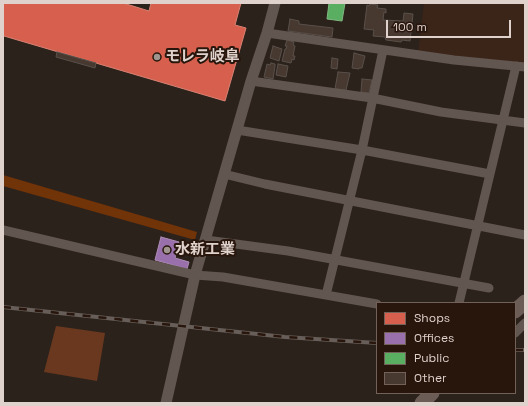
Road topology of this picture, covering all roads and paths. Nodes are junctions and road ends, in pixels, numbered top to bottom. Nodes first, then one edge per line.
1 (275, 3) edge
2 (267, 33) junction
3 (384, 50) junction
4 (520, 67) edge
5 (251, 81) junction
6 (372, 98) junction
7 (503, 120) junction
8 (525, 123) edge
9 (237, 130) junction
10 (362, 150) junction
11 (224, 174) junction
12 (490, 174) junction
13 (349, 200) junction
14 (477, 225) junction
15 (3, 230) edge
16 (525, 235) edge
17 (206, 240) junction
18 (334, 260) junction
19 (195, 275) junction
20 (464, 282) junction
21 (489, 288) dead end
22 (326, 295) junction
23 (459, 302) edge
24 (525, 302) edge
25 (376, 304) edge
26 (516, 310) edge
27 (525, 323) edge
28 (516, 332) edge
29 (431, 394) edge
30 (166, 403) edge
31 (422, 403) edge

1 - 2 street
2 - 3 street
2 - 5 street
3 - 4 street
3 - 6 street
4 - 7 street
5 - 6 street
5 - 9 street
6 - 7 street
6 - 10 street
7 - 8 street
7 - 12 street
9 - 10 street
9 - 11 street
10 - 12 street
10 - 13 street
11 - 13 street
11 - 17 street
12 - 14 street
13 - 14 street
13 - 18 street
14 - 16 street
14 - 20 street
15 - 19 street
17 - 18 street
17 - 19 street
18 - 20 street
18 - 22 street
19 - 22 street
19 - 30 street
20 - 21 street
20 - 23 street
22 - 25 street
24 - 26 highway
27 - 28 street
29 - 31 highway

